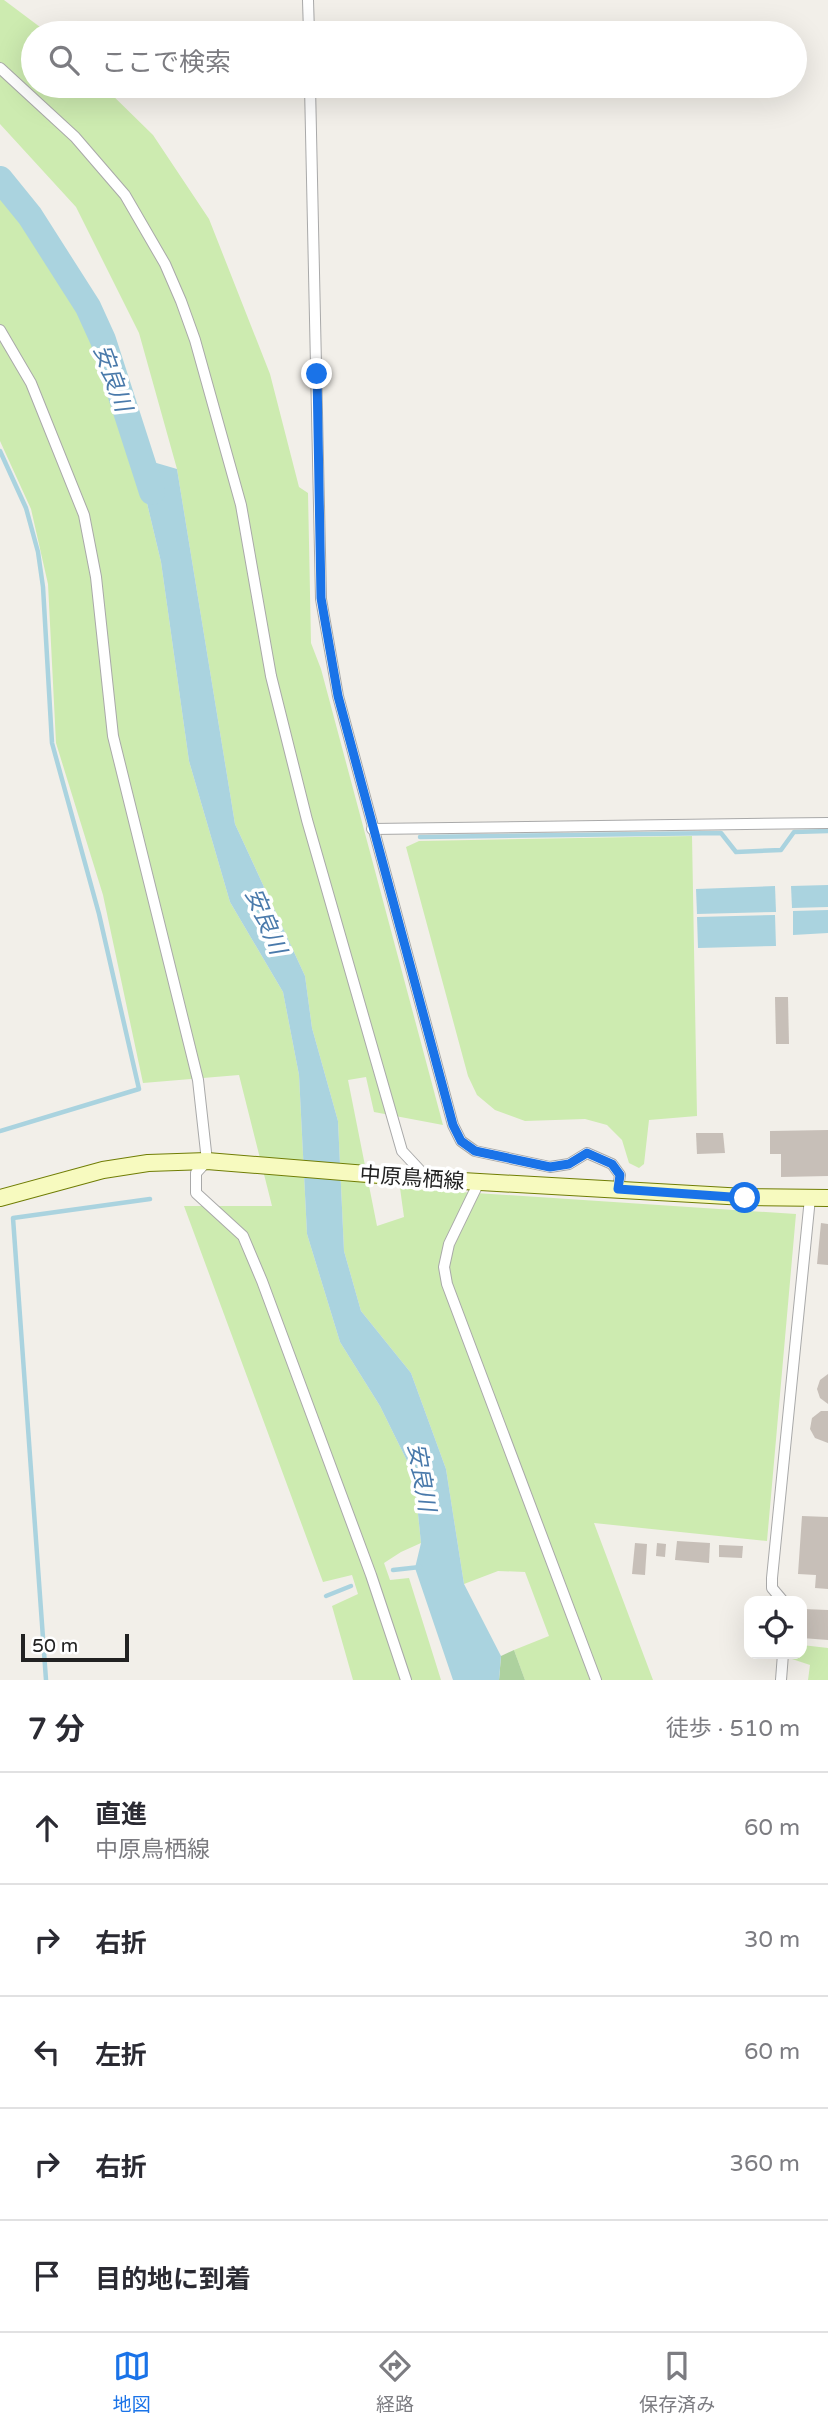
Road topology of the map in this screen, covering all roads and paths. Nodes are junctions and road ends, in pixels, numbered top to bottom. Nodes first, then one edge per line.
1 (308, 0) edge
2 (309, 21) edge
3 (0, 68) edge
4 (21, 87) edge
5 (33, 98) edge
6 (310, 98) edge
7 (0, 330) edge
8 (828, 822) edge
9 (372, 829) junction
10 (215, 1162) junction
11 (428, 1179) junction
12 (479, 1182) junction
13 (618, 1189) junction
14 (0, 1198) edge
15 (810, 1198) junction
16 (828, 1198) edge
17 (779, 1596) edge
18 (783, 1659) edge
19 (406, 1680) edge
20 (596, 1680) edge
21 (781, 1680) edge

1 - 2 street
3 - 4 street
5 - 11 street
6 - 9 street
7 - 10 street
8 - 9 street
9 - 13 street
10 - 11 main road, 中原鳥栖線
10 - 14 main road, 中原鳥栖線
10 - 19 street
11 - 12 main road, 中原鳥栖線
12 - 13 main road, 中原鳥栖線
12 - 20 street
13 - 15 main road, 中原鳥栖線
15 - 16 main road, 中原鳥栖線
15 - 17 street
18 - 21 street

